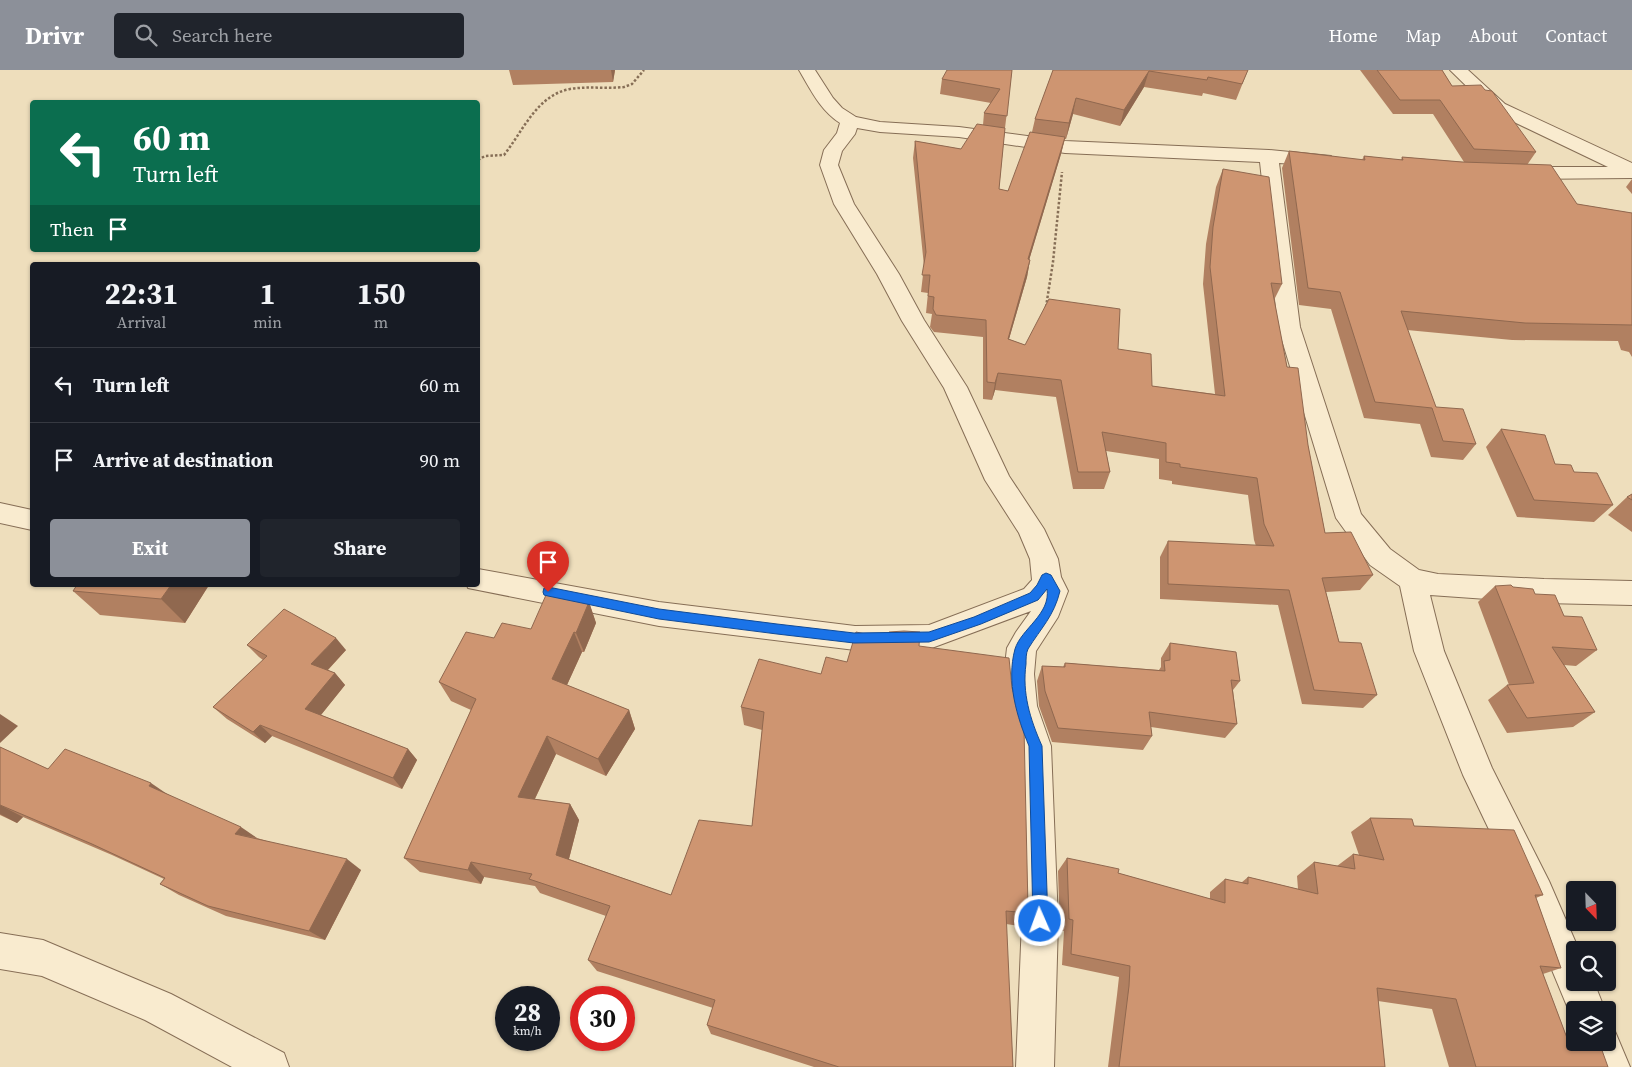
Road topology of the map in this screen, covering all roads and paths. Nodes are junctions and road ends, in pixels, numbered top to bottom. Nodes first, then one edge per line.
1 (644, 70) edge
2 (807, 70) edge
3 (1458, 70) edge
4 (850, 121) junction
5 (1065, 147) junction
6 (1269, 156) junction
7 (480, 159) edge
8 (1342, 161) edge
9 (1632, 171) edge
10 (1505, 173) edge
11 (1045, 315) edge
12 (0, 513) edge
13 (30, 520) edge
14 (1046, 578) junction
15 (480, 580) edge
16 (1412, 580) junction
17 (1632, 593) edge
18 (0, 951) edge
19 (1566, 961) edge
20 (1605, 1051) edge
21 (270, 1067) edge
22 (1035, 1067) edge
23 (1611, 1067) edge

1 - 7 path
2 - 4 street
3 - 9 street
4 - 5 street
4 - 14 street
5 - 6 street
5 - 11 path
6 - 8 street
6 - 16 street
9 - 10 street
12 - 13 street
14 - 15 street
14 - 22 street
16 - 17 street
16 - 19 street
18 - 21 street
20 - 23 street

